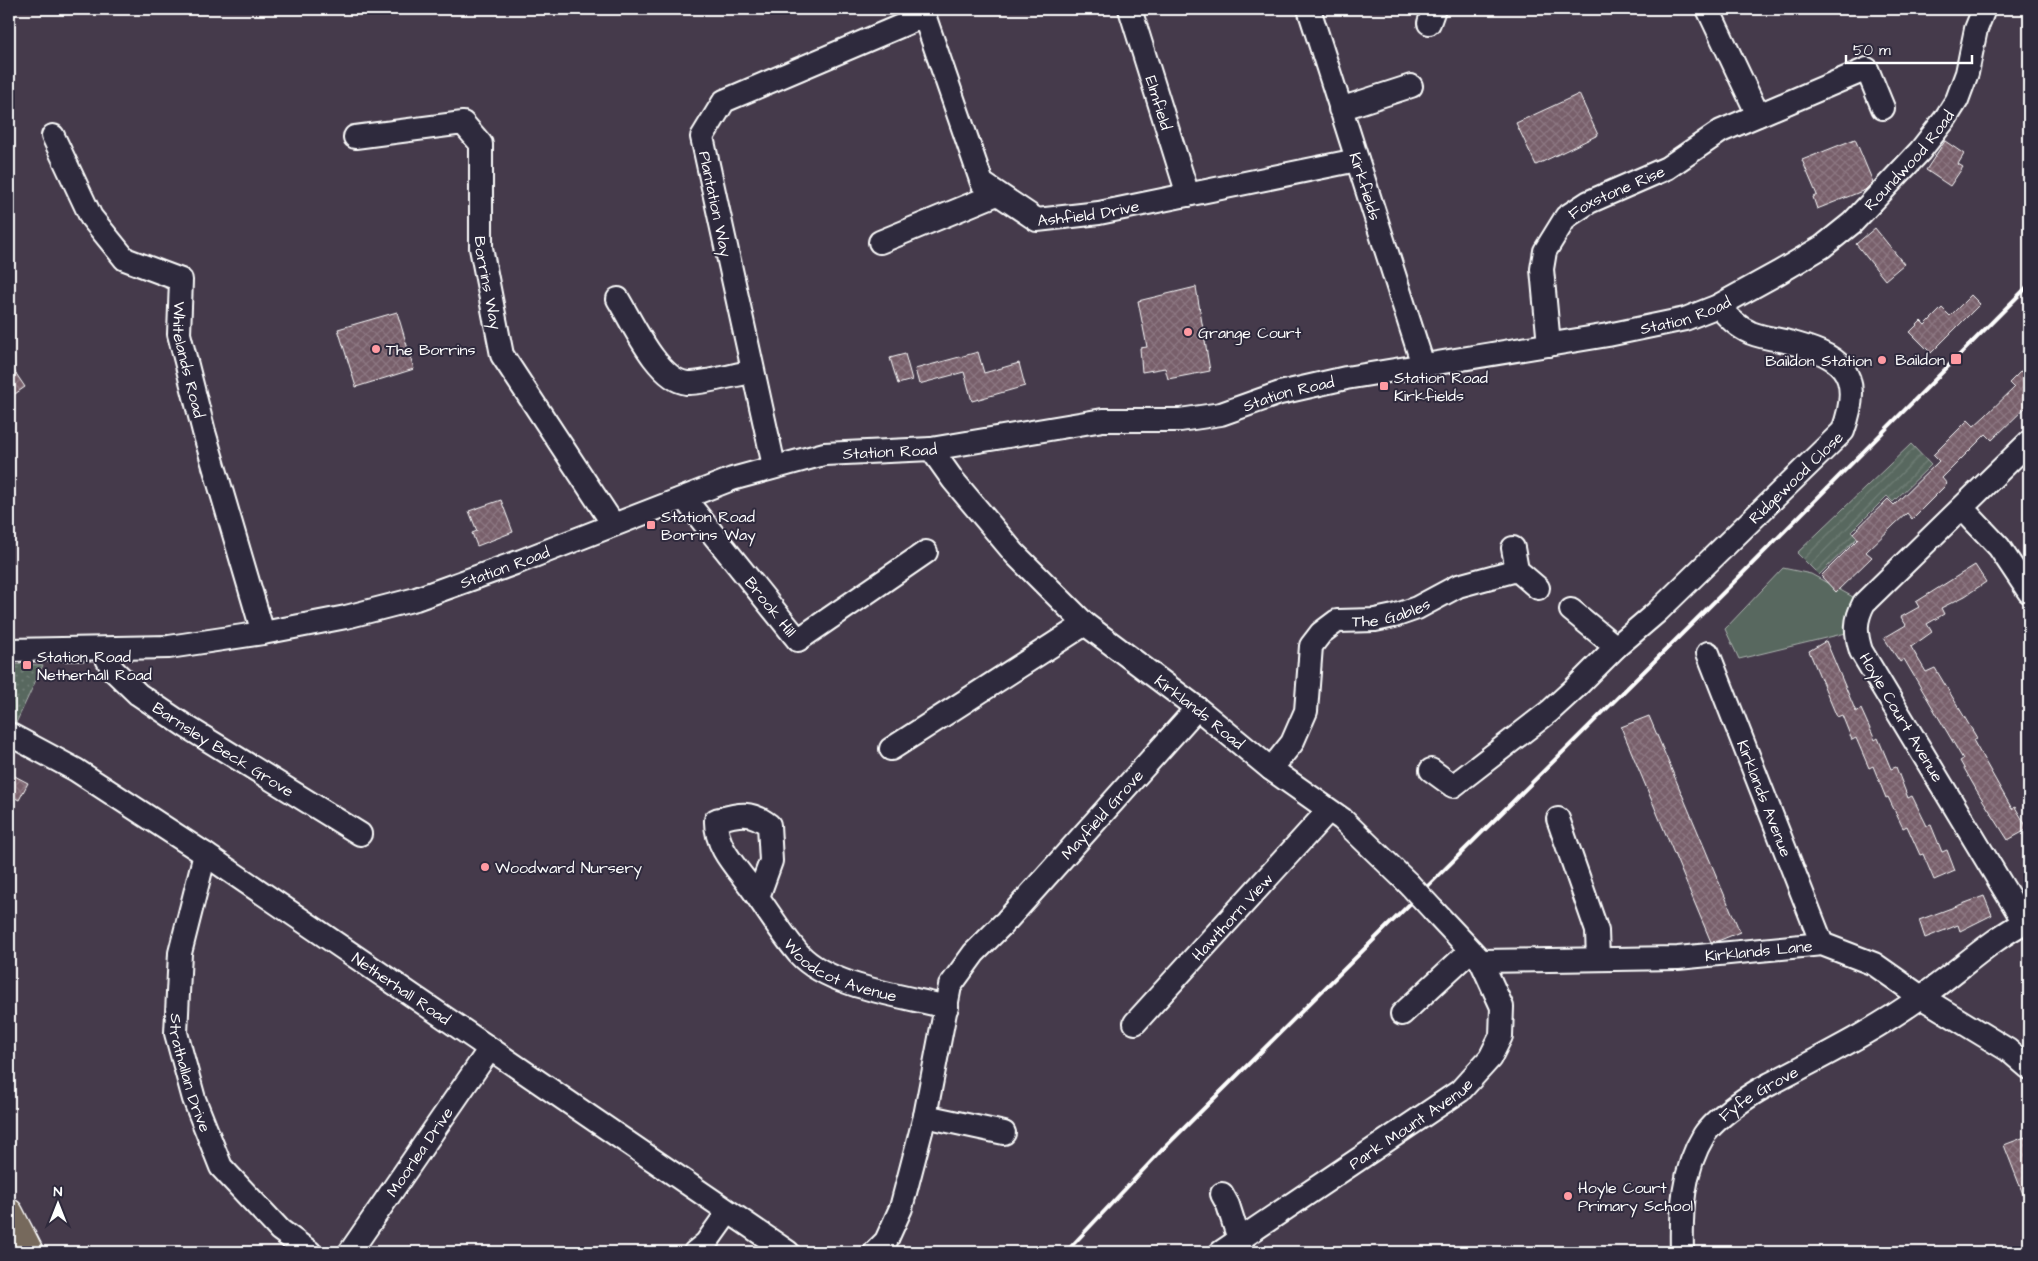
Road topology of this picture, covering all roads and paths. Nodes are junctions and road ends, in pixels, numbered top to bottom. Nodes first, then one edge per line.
1 (1130, 9) edge
2 (1309, 9) edge
3 (1708, 9) edge
4 (1984, 9) edge
5 (923, 12) edge
6 (1410, 86) dead end
7 (1883, 108) dead end
8 (1340, 109) junction
9 (1758, 115) junction
10 (53, 136) dead end
11 (355, 137) dead end
12 (1357, 160) junction
13 (997, 194) junction
14 (1188, 195) junction
15 (880, 242) dead end
16 (1778, 273) joint
17 (618, 299) dead end
18 (1718, 306) junction
19 (1549, 345) junction
20 (1423, 365) junction
21 (752, 372) junction
22 (2029, 442) edge
23 (931, 449) junction
24 (774, 466) junction
25 (684, 498) junction
26 (1962, 508) junction
27 (613, 524) junction
28 (1513, 548) dead end
29 (926, 552) dead end
30 (1517, 570) junction
31 (1538, 588) dead end
32 (2029, 592) edge
33 (1571, 610) dead end
34 (1085, 624) junction
35 (263, 633) junction
36 (1616, 647) junction
37 (102, 649) junction
38 (9, 650) edge
39 (1708, 653) dead end
40 (1197, 708) junction
41 (9, 734) edge
42 (891, 749) dead end
43 (1271, 769) junction
44 (1431, 770) dead end
45 (1328, 811) junction
46 (1558, 819) dead end
47 (360, 834) dead end
48 (205, 854) junction
49 (758, 897) junction
50 (2027, 921) edge
51 (1822, 944) junction
52 (1475, 956) junction
53 (1598, 959) junction
54 (1922, 997) junction
55 (947, 1007) junction
56 (1402, 1014) dead end
57 (1135, 1023) dead end
58 (489, 1050) junction
59 (2029, 1068) edge
60 (925, 1116) junction
61 (1004, 1133) dead end
62 (1222, 1194) dead end
63 (728, 1212) junction
64 (9, 1213) edge
65 (1234, 1248) edge
66 (29, 1252) edge
67 (310, 1252) edge
68 (350, 1252) edge
69 (695, 1252) edge
70 (788, 1252) edge
71 (875, 1252) edge
72 (1682, 1252) edge

1 - 14 street, Elmfield
2 - 8 street, Kirkfields
3 - 9 street
4 - 16 street, Roundwood Road
5 - 13 street, Ashfield Drive
5 - 21 street, Plantation Way
6 - 8 street
7 - 9 street, Foxstone Rise
8 - 12 street, Kirkfields
9 - 19 street, Foxstone Rise
10 - 35 street, Whitelands Road
11 - 27 street, Borrins Way
12 - 14 street, Ashfield Drive
12 - 20 street, Kirkfields
13 - 14 street, Ashfield Drive
13 - 15 street
16 - 18 street, Station Road
17 - 21 street
18 - 19 street, Station Road
18 - 36 street, Ridgewood Close
19 - 20 street, Station Road
20 - 23 street, Station Road
21 - 24 street, Plantation Way
22 - 26 street, Hoyle Court Avenue
23 - 24 street, Station Road
23 - 34 street, Kirklands Road
24 - 25 street, Station Road
25 - 27 street, Station Road
25 - 29 street, Brook Hill
26 - 32 street
26 - 50 street, Hoyle Court Avenue
27 - 35 street, Station Road
28 - 30 street
30 - 31 street
30 - 43 street, The Gables
33 - 36 street
34 - 40 street, Kirklands Road
34 - 42 street
35 - 37 street, Station Road
36 - 44 street, Ridgewood Close
37 - 38 street, Station Road
37 - 47 street, Barnsley Beck Grove
39 - 51 street, Kirklands Avenue
40 - 43 street, Kirklands Road
40 - 55 street, Mayfield Grove
41 - 48 street, Netherhall Road
43 - 45 street, Kirklands Road
45 - 52 street, Kirklands Road, bridge
45 - 57 street, Hawthorn View
46 - 53 street
48 - 58 street, Netherhall Road
48 - 67 street, Strathallan Drive
49 - 49 street, Woodcot Avenue
49 - 55 street, Woodcot Avenue
50 - 54 street, Fyfe Grove
51 - 53 street, Kirklands Lane
51 - 54 street, Kirklands Lane
52 - 53 street, Kirklands Lane
52 - 56 street
52 - 65 street, Park Mount Avenue
54 - 59 street, Kirklands Lane
54 - 72 street, Fyfe Grove
55 - 60 street
58 - 63 street, Netherhall Road
58 - 68 street, Moorlea Drive
60 - 61 street
60 - 71 street
62 - 65 street
63 - 69 street
63 - 70 street, Netherhall Road
64 - 66 main road

